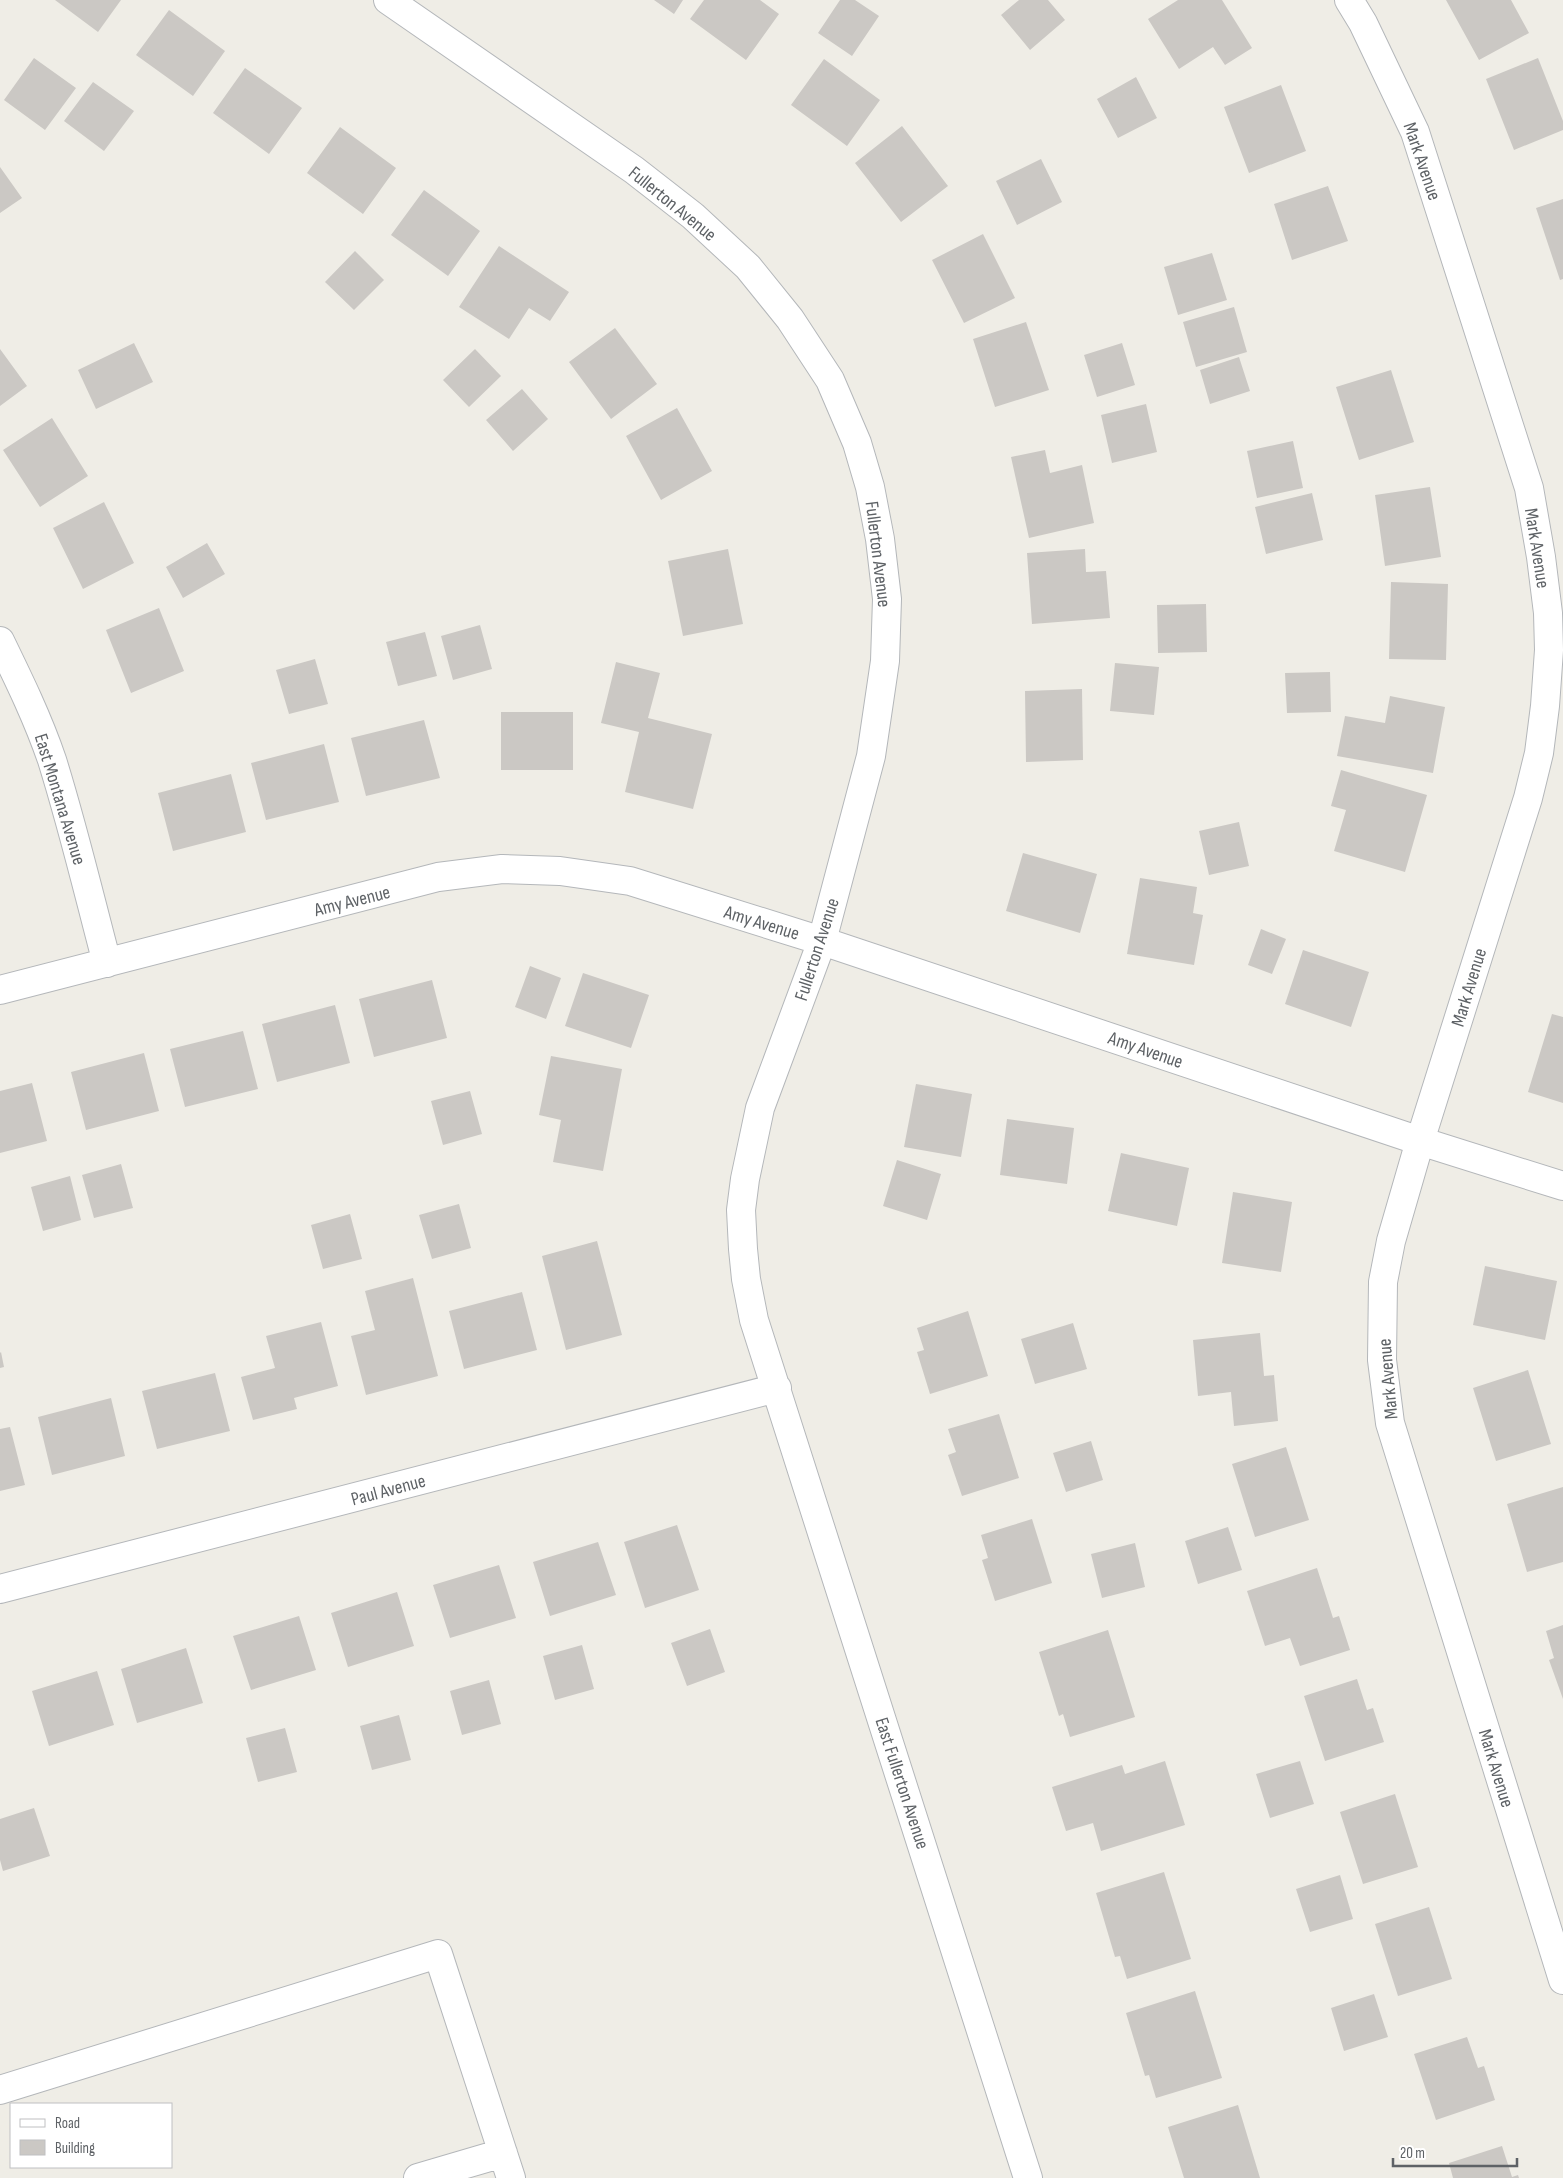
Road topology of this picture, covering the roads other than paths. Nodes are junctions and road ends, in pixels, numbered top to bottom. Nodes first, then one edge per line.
1 (388, 0) edge
2 (1349, 0) edge
3 (0, 641) edge
4 (822, 941) junction
5 (107, 963) junction
6 (0, 990) edge
7 (1420, 1141) junction
8 (1563, 1186) edge
9 (777, 1388) junction
10 (0, 1589) edge
11 (1563, 1980) edge
12 (0, 2090) edge
13 (503, 2152) junction
14 (418, 2178) edge
15 (511, 2178) edge
16 (1028, 2178) edge

1 - 4 street, Fullerton Avenue
2 - 7 street, Mark Avenue
3 - 5 street, East Montana Avenue
4 - 5 street, Amy Avenue
4 - 7 street, Amy Avenue
4 - 9 street, Fullerton Avenue
5 - 6 street, Amy Avenue
7 - 8 street, Amy Avenue
7 - 11 street, Mark Avenue
9 - 10 street, Paul Avenue
9 - 16 street, East Fullerton Avenue
12 - 13 street
13 - 14 street
13 - 15 street

